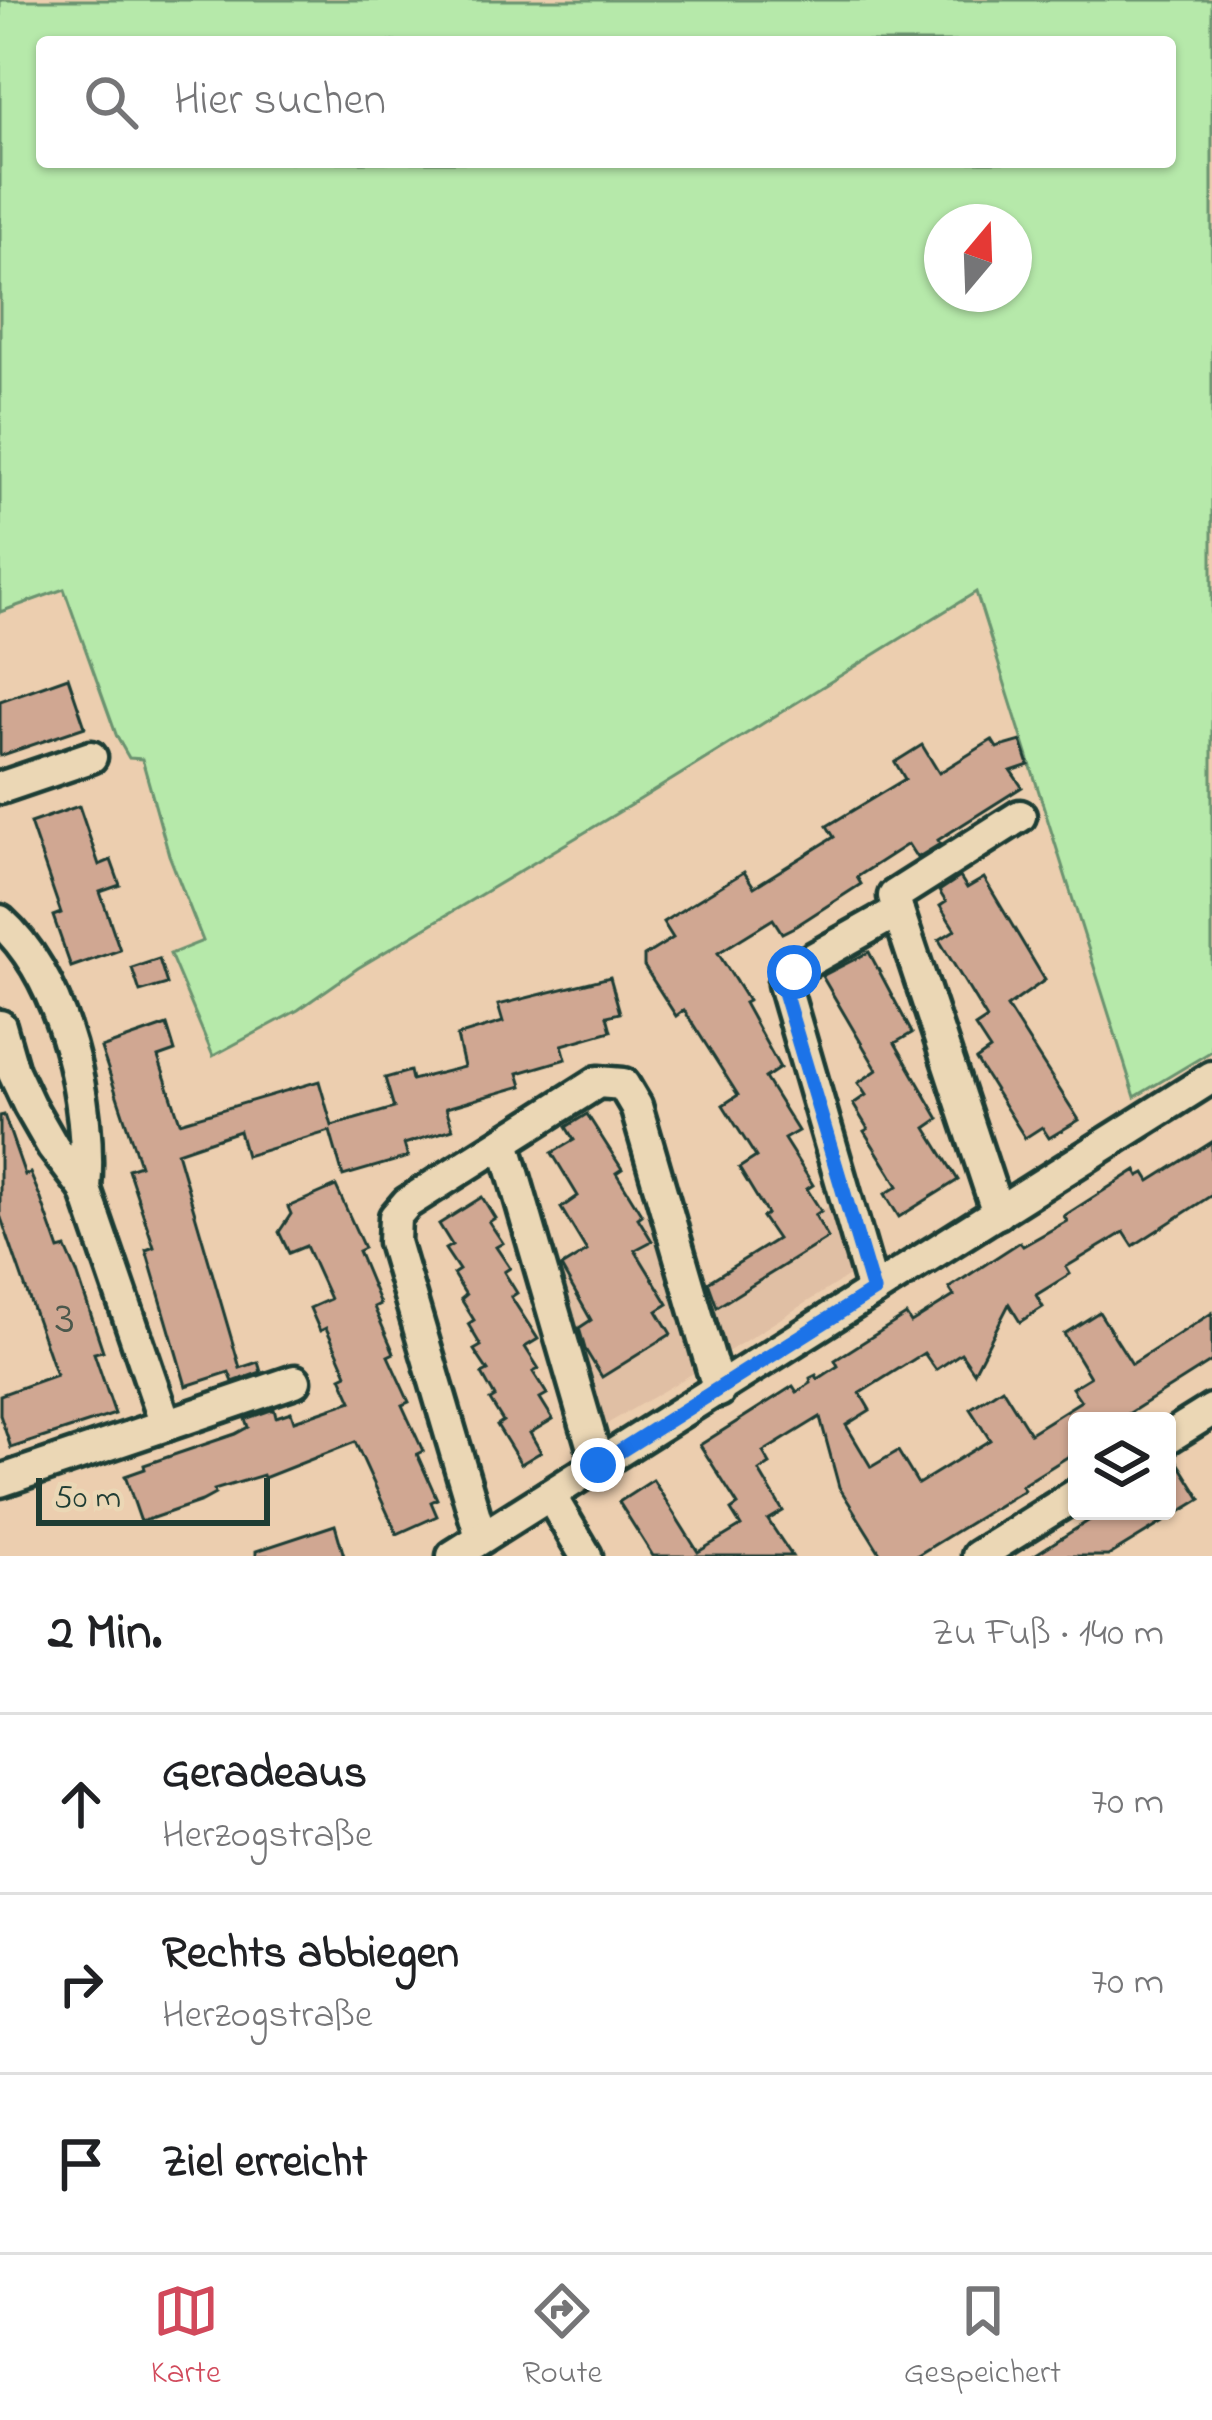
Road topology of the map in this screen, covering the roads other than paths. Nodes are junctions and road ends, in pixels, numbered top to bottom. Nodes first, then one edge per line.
1 (91, 757) dead end
2 (0, 788) edge
3 (1020, 816) dead end
4 (898, 910) junction
5 (0, 921) edge
6 (0, 1026) edge
7 (1212, 1077) edge
8 (504, 1142) junction
9 (86, 1189) junction
10 (998, 1213) junction
11 (873, 1291) junction
12 (295, 1381) dead end
13 (719, 1391) junction
14 (1212, 1410) edge
15 (166, 1425) junction
16 (1176, 1432) edge
17 (598, 1465) junction
18 (0, 1481) edge
19 (550, 1495) junction
20 (1068, 1500) edge
21 (481, 1537) junction
22 (453, 1556) edge
23 (586, 1556) edge
24 (978, 1556) edge

1 - 2 street
3 - 4 street
4 - 10 street
4 - 11 street
5 - 9 street
6 - 9 street
7 - 10 street
8 - 13 street
8 - 17 street
8 - 21 street
9 - 15 street
10 - 11 street
11 - 13 street
12 - 15 street
13 - 17 street
14 - 16 street
15 - 18 street
17 - 19 street
19 - 21 street
19 - 23 street
20 - 24 street
21 - 22 street

